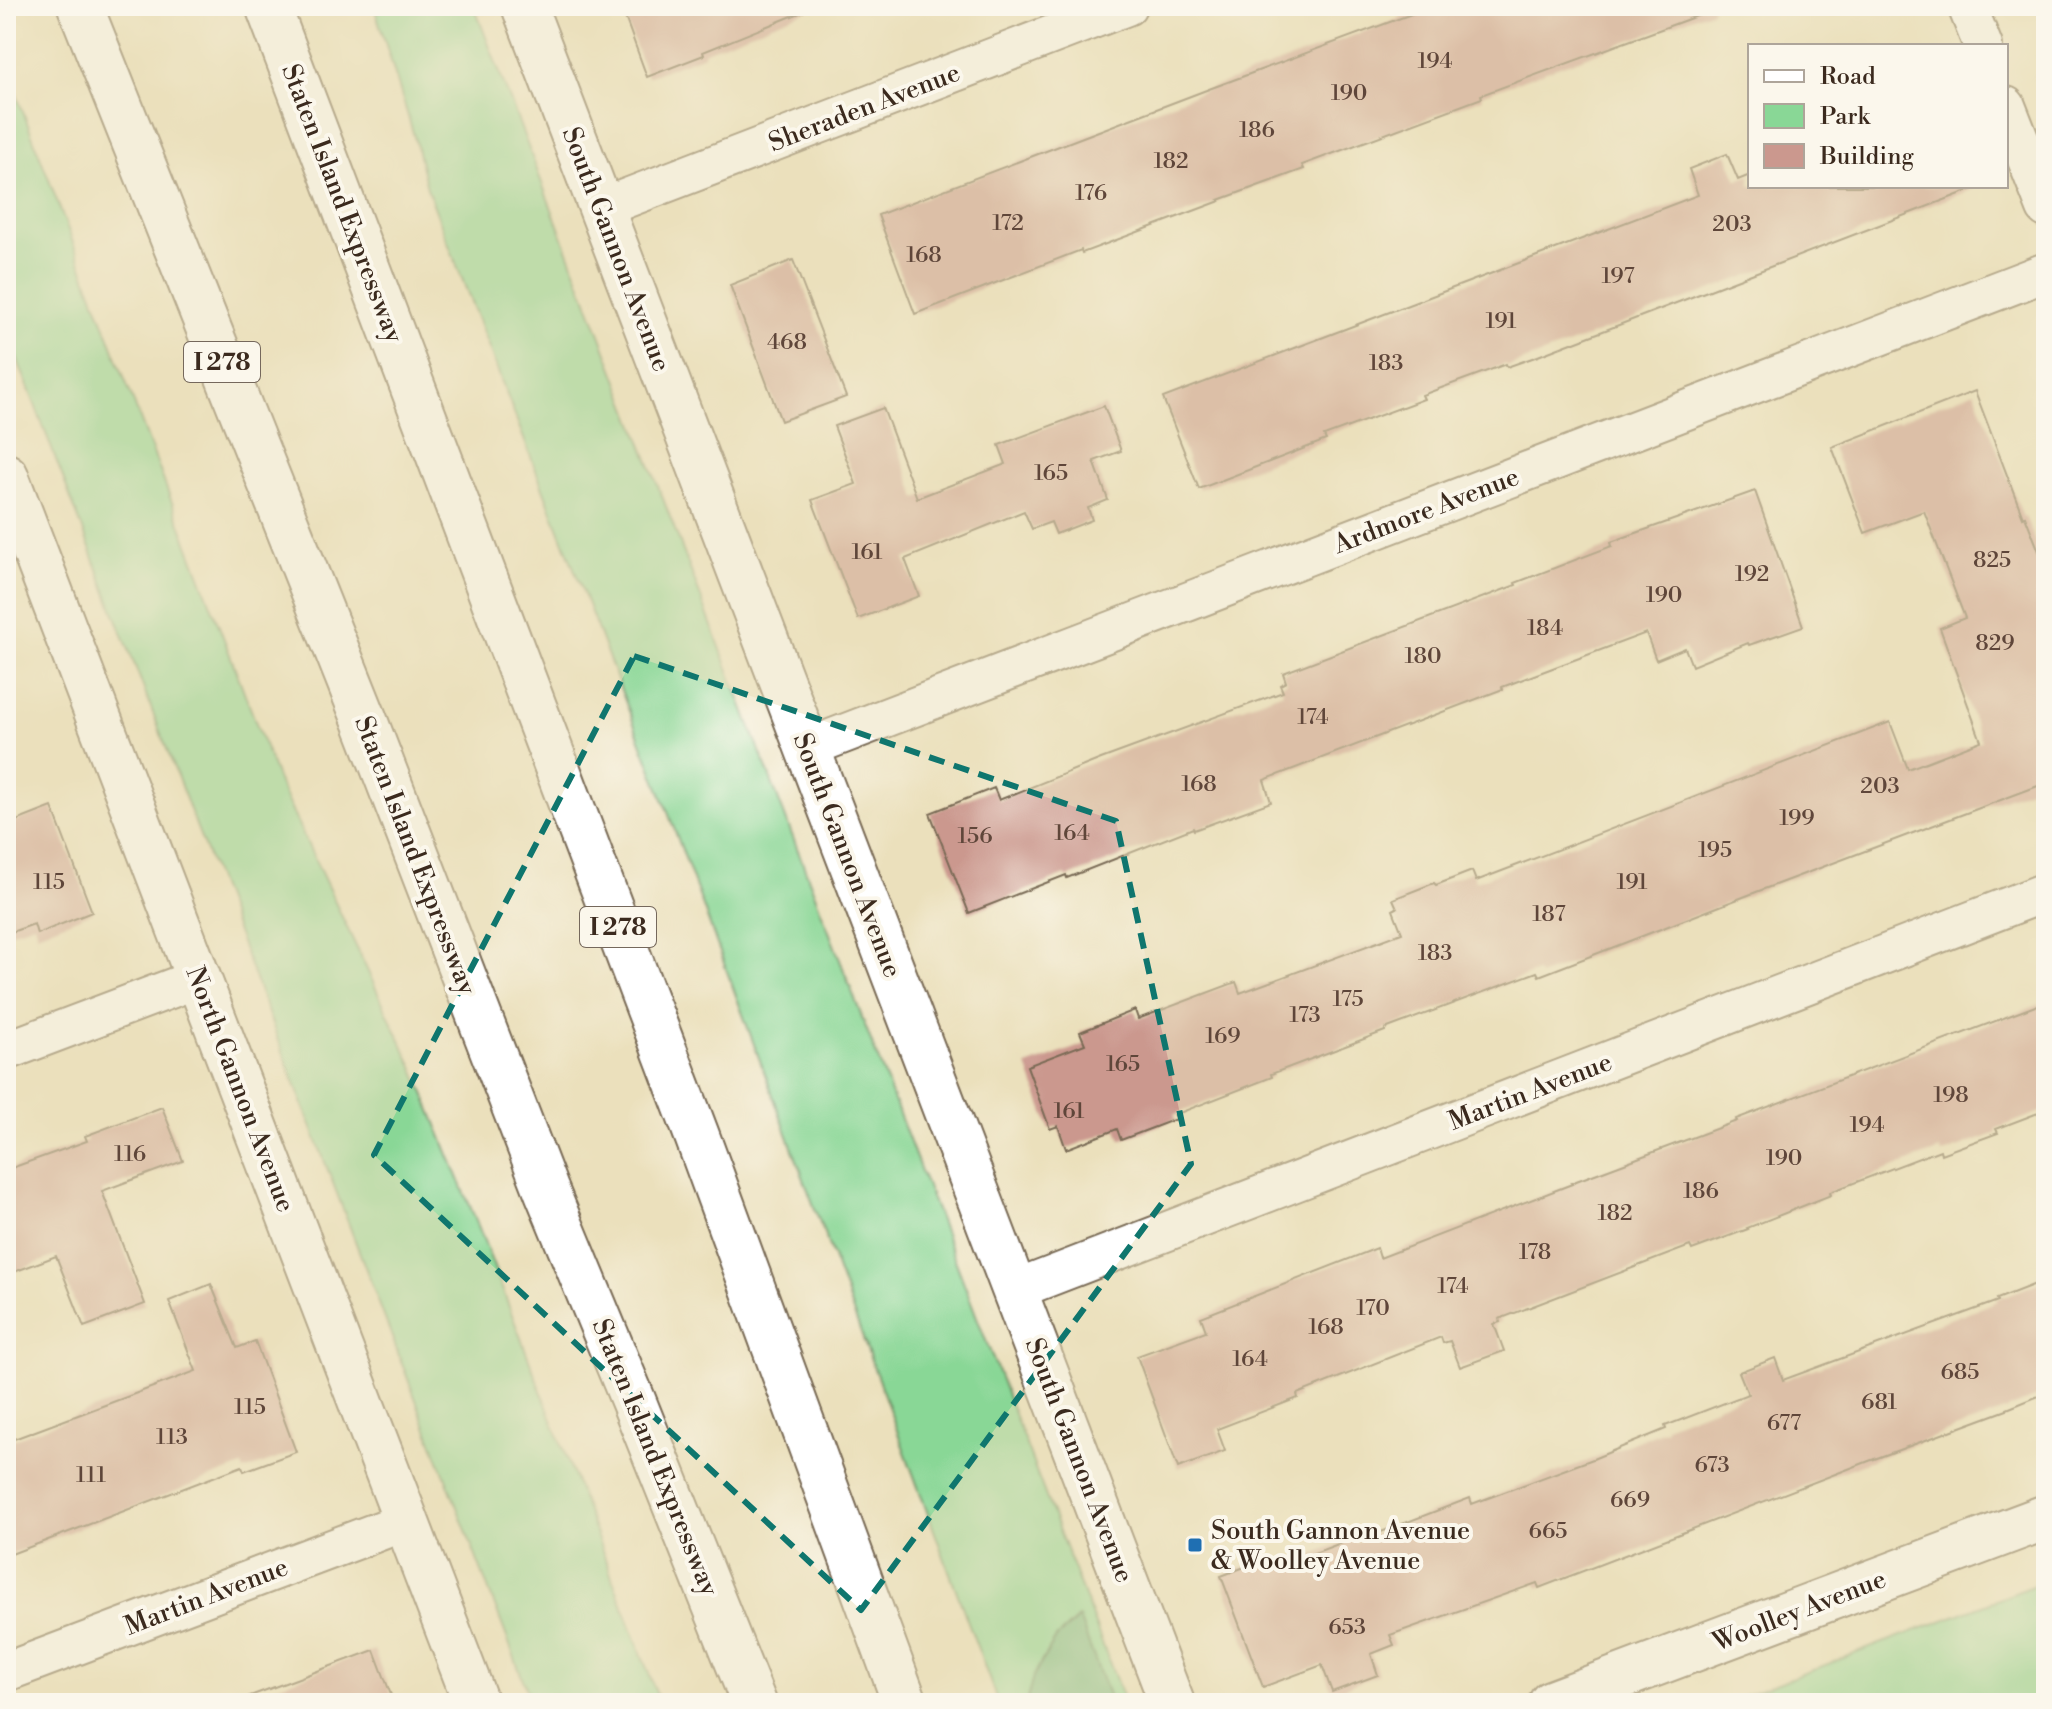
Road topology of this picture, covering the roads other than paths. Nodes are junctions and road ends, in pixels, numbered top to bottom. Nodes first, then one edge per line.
1 (80, 6) edge
2 (268, 6) edge
3 (524, 6) edge
4 (1127, 6) edge
5 (1967, 6) edge
6 (1982, 44) edge
7 (2008, 111) edge
8 (601, 208) junction
9 (2046, 208) edge
10 (2046, 272) edge
11 (6, 476) edge
12 (807, 748) junction
13 (2046, 892) edge
14 (199, 978) junction
15 (6, 1051) edge
16 (1015, 1290) junction
17 (2046, 1517) edge
18 (406, 1521) junction
19 (6, 1672) edge
20 (476, 1703) edge
21 (754, 1703) edge
22 (905, 1703) edge
23 (1172, 1703) edge
24 (1551, 1703) edge

1 - 21 main road, Staten Island Expressway / I 278
2 - 22 main road, Staten Island Expressway / I 278
3 - 8 main road, South Gannon Avenue
4 - 8 street, Sheraden Avenue
5 - 6 street
7 - 9 street
8 - 12 main road, South Gannon Avenue
10 - 12 street, Ardmore Avenue
11 - 14 main road, North Gannon Avenue
12 - 16 main road, South Gannon Avenue
13 - 16 street, Martin Avenue
14 - 15 street
14 - 18 main road, North Gannon Avenue
16 - 23 main road, South Gannon Avenue
17 - 24 main road, Woolley Avenue
18 - 19 street, Martin Avenue
18 - 20 main road, North Gannon Avenue

